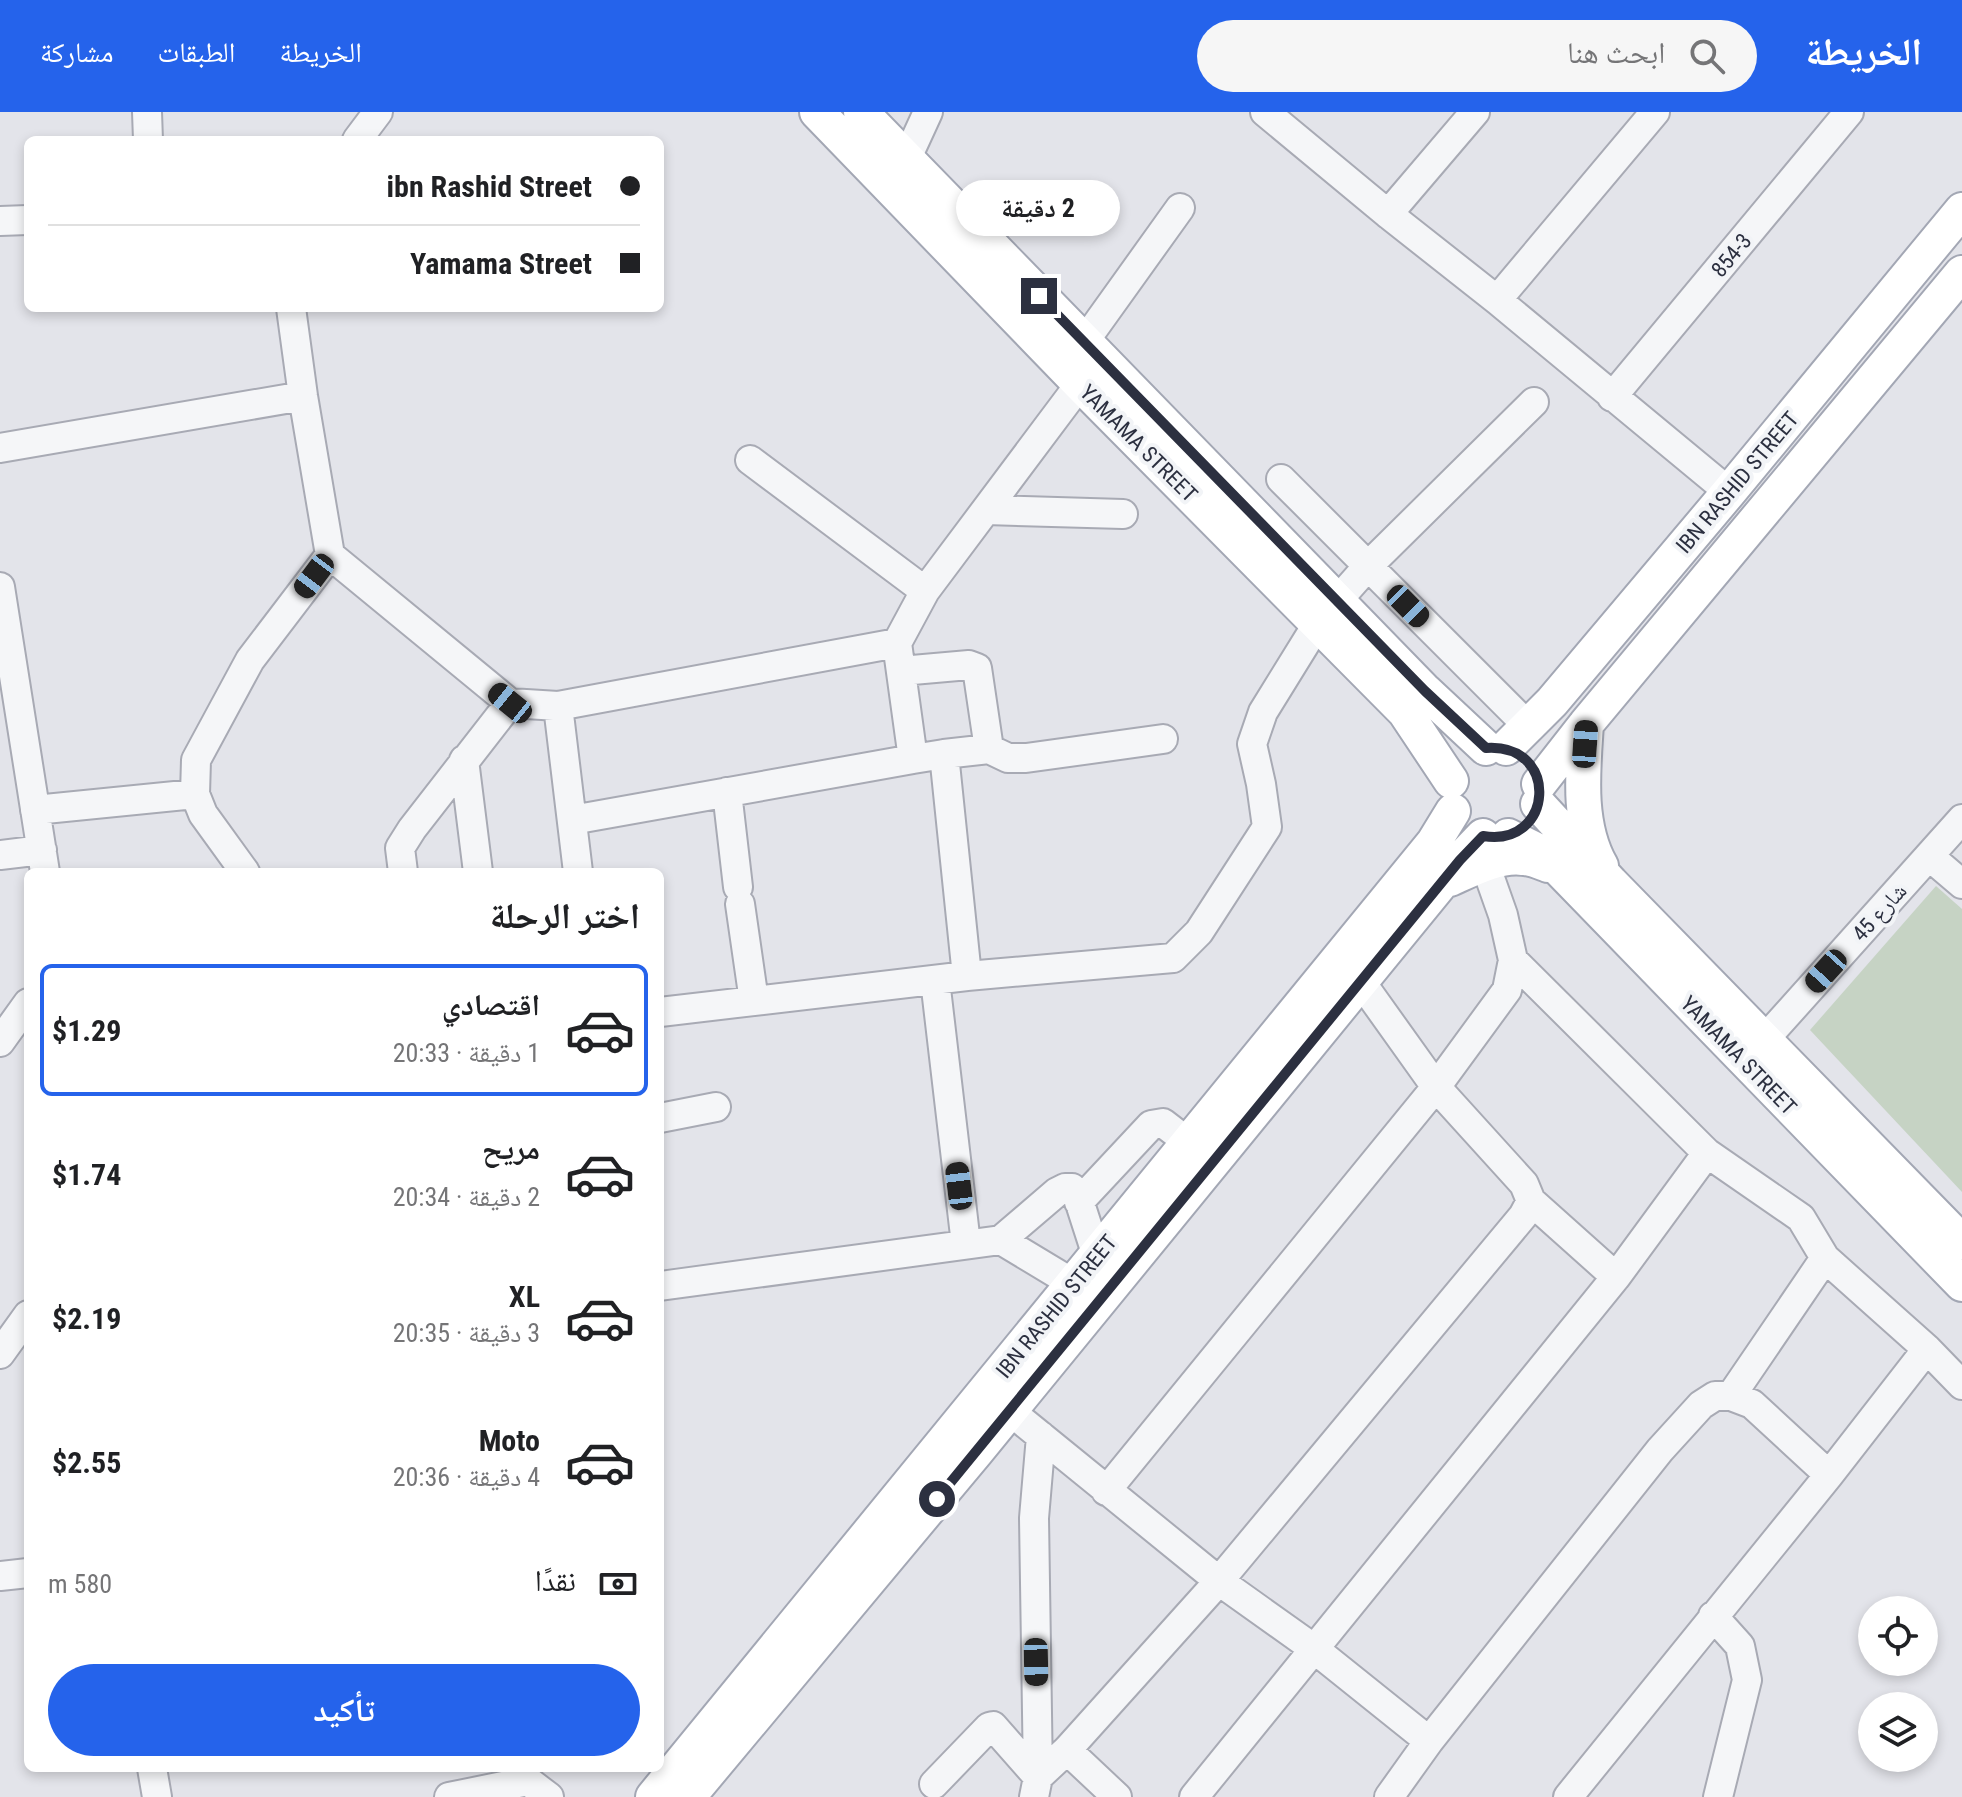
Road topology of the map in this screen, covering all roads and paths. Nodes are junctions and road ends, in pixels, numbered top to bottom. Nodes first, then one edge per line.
1 (147, 112) edge
2 (378, 112) edge
3 (817, 112) edge
4 (861, 112) edge
5 (928, 112) edge
6 (1475, 112) edge
7 (1655, 112) edge
8 (1849, 112) edge
9 (1276, 116) edge
10 (148, 136) edge
11 (360, 136) edge
12 (906, 160) junction
13 (1180, 208) dead end
14 (1962, 210) edge
15 (1388, 214) junction
16 (24, 220) edge
17 (0, 221) edge
18 (1962, 273) edge
19 (1497, 300) junction
20 (292, 312) edge
21 (1084, 342) junction
22 (1080, 384) junction
23 (303, 396) junction
24 (1612, 397) junction
25 (1534, 402) dead end
26 (0, 448) edge
27 (750, 460) dead end
28 (1281, 479) dead end
29 (1729, 492) junction
30 (986, 510) junction
31 (1123, 514) dead end
32 (330, 555) junction
33 (1368, 566) junction
34 (0, 587) edge
35 (925, 591) junction
36 (1328, 612) junction
37 (899, 657) junction
38 (510, 703) junction
39 (558, 706) junction
40 (1586, 724) junction
41 (1163, 739) dead end
42 (1507, 741) junction
43 (989, 749) junction
44 (944, 754) junction
45 (13, 755) edge
46 (913, 759) junction
47 (464, 760) junction
48 (727, 792) junction
49 (195, 794) junction
50 (1539, 794) junction
51 (1452, 796) junction
52 (35, 810) junction
53 (1962, 819) edge
54 (572, 820) junction
55 (1492, 845) junction
56 (0, 855) edge
57 (1929, 856) junction
58 (43, 861) edge
59 (242, 868) edge
60 (402, 868) edge
61 (478, 868) edge
62 (578, 868) edge
63 (1611, 883) junction
64 (1962, 884) edge
65 (1513, 960) junction
66 (967, 976) junction
67 (935, 980) junction
68 (1361, 982) junction
69 (754, 1001) junction
70 (24, 1009) edge
71 (664, 1012) edge
72 (1764, 1040) junction
73 (0, 1042) edge
74 (1436, 1087) junction
75 (716, 1107) dead end
76 (664, 1117) edge
77 (1189, 1143) junction
78 (1707, 1153) junction
79 (1531, 1201) junction
80 (1079, 1202) junction
81 (1001, 1240) junction
82 (1962, 1242) edge
83 (966, 1244) junction
84 (1097, 1256) junction
85 (1825, 1258) junction
86 (1616, 1277) junction
87 (1962, 1284) edge
88 (664, 1285) edge
89 (1086, 1294) junction
90 (24, 1321) edge
91 (1927, 1349) junction
92 (0, 1354) edge
93 (1962, 1385) edge
94 (1731, 1396) junction
95 (1010, 1411) junction
96 (1041, 1436) junction
97 (1829, 1475) junction
98 (1106, 1491) junction
99 (24, 1573) edge
100 (0, 1576) edge
101 (1219, 1581) junction
102 (1713, 1616) junction
103 (1313, 1648) junction
104 (1429, 1741) junction
105 (1067, 1750) junction
106 (153, 1772) edge
107 (534, 1782) edge
108 (934, 1784) dead end
109 (1036, 1787) edge
110 (157, 1797) edge
111 (449, 1797) edge
112 (653, 1797) edge
113 (688, 1797) edge
114 (1117, 1797) edge
115 (1194, 1797) edge
116 (1389, 1797) edge
117 (1568, 1797) edge
118 (1718, 1797) edge

1 - 10 street
2 - 11 street
3 - 22 main road, YAMAMA STREET
4 - 12 main road, YAMAMA STREET
5 - 12 street
6 - 15 street
7 - 19 street
8 - 24 street, 854-3
9 - 15 street
12 - 21 main road, YAMAMA STREET
13 - 21 street
14 - 29 main road, IBN RASHID STREET
15 - 19 street
16 - 17 street
18 - 40 main road, IBN RASHID STREET
19 - 24 street
20 - 23 street
21 - 36 main road, YAMAMA STREET
22 - 30 street
22 - 36 main road, YAMAMA STREET
23 - 26 street
23 - 32 street
24 - 29 street
25 - 33 street
27 - 35 street
28 - 33 street
29 - 42 main road, IBN RASHID STREET
30 - 31 street
30 - 35 street
32 - 38 street
32 - 49 street
33 - 36 street
33 - 42 street
34 - 45 street
35 - 37 street
36 - 42 main road, YAMAMA STREET
36 - 51 main road, YAMAMA STREET
36 - 66 street
37 - 39 street
37 - 43 street
37 - 46 street
38 - 39 street
38 - 47 street
39 - 54 street
40 - 50 main road, IBN RASHID STREET
40 - 63 main road
41 - 43 street
42 - 50 main road
42 - 51 main road
43 - 44 street
44 - 46 street
44 - 66 street
45 - 52 street
46 - 48 street
47 - 60 street
47 - 61 street
48 - 54 street
48 - 69 street
49 - 52 street
49 - 59 street
50 - 55 main road
50 - 63 main road, YAMAMA STREET
51 - 55 main road
51 - 77 main road, IBN RASHID STREET
52 - 58 street
53 - 57 street, شارع 45
54 - 62 street
55 - 65 street
55 - 68 main road, IBN RASHID STREET
55 - 87 main road, YAMAMA STREET
56 - 58 street
57 - 64 street
57 - 72 street, شارع 45
63 - 72 main road, YAMAMA STREET
65 - 74 street
65 - 78 street
66 - 67 street
67 - 69 street
67 - 83 street
68 - 74 street
68 - 89 main road, IBN RASHID STREET
69 - 71 street
70 - 73 street
72 - 82 main road, YAMAMA STREET
74 - 79 street
74 - 98 street
75 - 76 street
77 - 80 street
77 - 84 main road, IBN RASHID STREET
78 - 85 street
78 - 86 street
79 - 86 street
79 - 101 street
80 - 81 street
80 - 84 street
81 - 83 street
81 - 89 street
83 - 88 street
84 - 89 main road, IBN RASHID STREET
85 - 91 street
85 - 94 street
86 - 103 street
89 - 95 main road, IBN RASHID STREET
89 - 112 main road, IBN RASHID STREET
90 - 92 street
91 - 93 street
91 - 97 street
94 - 97 street
94 - 104 street
95 - 96 street
95 - 113 main road, IBN RASHID STREET
96 - 98 street
96 - 109 street
97 - 102 street
98 - 101 street
99 - 100 street
101 - 103 street
101 - 105 street
102 - 117 street
102 - 118 street
103 - 104 street
103 - 115 street
104 - 116 street
105 - 109 street
105 - 114 street
106 - 110 street
107 - 111 street
108 - 109 street

